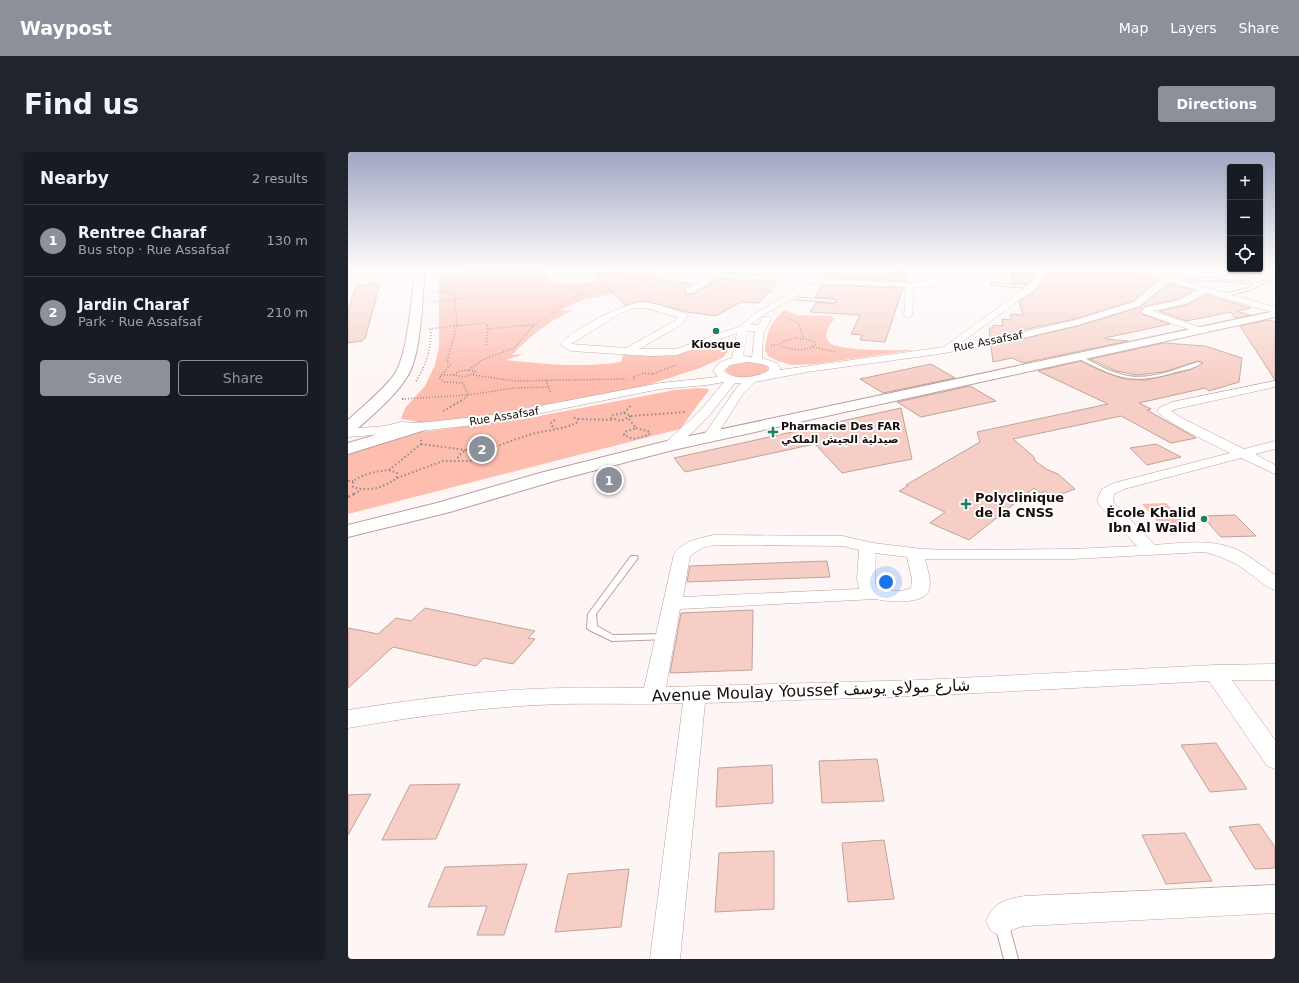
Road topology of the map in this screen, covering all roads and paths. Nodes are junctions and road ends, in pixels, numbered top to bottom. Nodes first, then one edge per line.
1 (415, 306) edge
2 (456, 306) edge
3 (563, 306) edge
4 (635, 306) edge
5 (647, 306) edge
6 (777, 306) edge
7 (909, 306) edge
8 (1006, 306) edge
9 (1132, 306) edge
10 (1166, 306) edge
11 (1261, 306) edge
12 (1275, 310) edge
13 (770, 311) junction
14 (1275, 314) edge
15 (908, 315) dead end
16 (535, 324) junction
17 (458, 326) junction
18 (743, 328) junction
19 (760, 328) junction
20 (488, 329) junction
21 (413, 331) junction
22 (1202, 331) junction
23 (804, 338) junction
24 (486, 345) dead end
25 (947, 349) junction
26 (629, 351) junction
27 (1077, 356) junction
28 (738, 360) junction
29 (757, 360) junction
30 (1200, 363) dead end
31 (720, 367) junction
32 (469, 370) junction
33 (771, 370) junction
34 (441, 375) junction
35 (454, 375) junction
36 (473, 375) junction
37 (729, 378) junction
38 (626, 379) dead end
39 (546, 380) junction
40 (751, 380) junction
41 (1275, 384) edge
42 (660, 386) junction
43 (548, 387) junction
44 (468, 395) junction
45 (552, 397) dead end
46 (633, 403) dead end
47 (375, 405) junction
48 (624, 413) junction
49 (704, 414) junction
50 (568, 417) dead end
51 (630, 417) junction
52 (561, 418) dead end
53 (578, 419) junction
54 (613, 420) junction
55 (401, 426) junction
56 (419, 427) junction
57 (556, 428) junction
58 (636, 428) junction
59 (349, 429) edge
60 (708, 438) junction
61 (421, 444) junction
62 (1275, 444) edge
63 (671, 445) junction
64 (348, 449) edge
65 (487, 449) junction
66 (467, 450) junction
67 (1243, 454) junction
68 (457, 459) junction
69 (389, 470) junction
70 (1275, 470) edge
71 (397, 478) junction
72 (348, 481) edge
73 (354, 481) junction
74 (361, 490) junction
75 (348, 497) edge
76 (443, 508) junction
77 (354, 528) edge
78 (348, 545) edge
79 (867, 547) junction
80 (1151, 550) junction
81 (915, 553) junction
82 (634, 558) dead end
83 (1275, 584) edge
84 (875, 594) junction
85 (672, 603) junction
86 (665, 637) junction
87 (1275, 672) edge
88 (1215, 674) junction
89 (695, 695) junction
90 (653, 696) junction
91 (348, 719) edge
92 (1275, 759) edge
93 (1275, 899) edge
94 (1001, 921) joint
95 (665, 959) edge
96 (1010, 959) edge

1 - 21 main road
2 - 17 path
3 - 16 path
4 - 26 street
5 - 26 street
6 - 13 street
7 - 15 street
8 - 25 street
9 - 25 street, Rue Assafsaf
10 - 22 street
11 - 12 street
13 - 18 street
13 - 19 street
13 - 23 path
14 - 22 main road
16 - 20 path
16 - 32 path
17 - 20 path
17 - 21 path
17 - 34 path
18 - 19 street
18 - 26 street
18 - 28 street
19 - 29 street
20 - 24 path
21 - 47 main road
22 - 27 main road
23 - 23 path
25 - 33 street, Rue Assafsaf
27 - 30 lane
27 - 60 main road
28 - 29 street
28 - 31 street, Rue Assafsaf
29 - 33 street
31 - 37 street
31 - 42 street, Rue Assafsaf
32 - 35 path
32 - 36 path
33 - 40 street, Rue Assafsaf
34 - 35 path
34 - 44 path
35 - 36 path
36 - 39 path
37 - 40 street, Rue Assafsaf
37 - 42 street, Rue Assafsaf
37 - 49 street
38 - 39 path
39 - 43 path
40 - 60 street
41 - 67 street
42 - 56 street, Rue Assafsaf
43 - 44 path
43 - 45 path
44 - 47 path
44 - 56 path
46 - 48 path
47 - 55 main road
47 - 59 main road
48 - 51 path
48 - 54 path
49 - 51 path
49 - 63 street
50 - 53 path
51 - 54 path
51 - 58 path
52 - 57 path
53 - 54 path
53 - 57 path
55 - 56 street, Rue Assafsaf
55 - 59 street, Rue Assafsaf
56 - 61 path
56 - 64 main road
57 - 65 path
58 - 58 path
60 - 63 main road
61 - 66 path
61 - 69 path
62 - 67 street
63 - 76 main road
65 - 66 path
65 - 68 path
66 - 68 path
67 - 70 street
67 - 80 street
68 - 71 path
69 - 71 path
69 - 73 path
71 - 74 path
72 - 73 path
73 - 74 path
74 - 75 path
76 - 77 main road
76 - 78 main road
79 - 81 street
79 - 84 street
79 - 85 street
80 - 81 street
80 - 83 street
81 - 84 street
82 - 86 lane
84 - 85 street
85 - 86 street
86 - 90 street
87 - 88 street, Avenue Moulay Youssef شارع مولاي يوسف
88 - 89 street, Avenue Moulay Youssef شارع مولاي يوسف
88 - 92 street
89 - 90 street, Avenue Moulay Youssef شارع مولاي يوسف
89 - 95 street
90 - 91 street, Avenue Moulay Youssef شارع مولاي يوسف
93 - 94 street
94 - 96 lane

